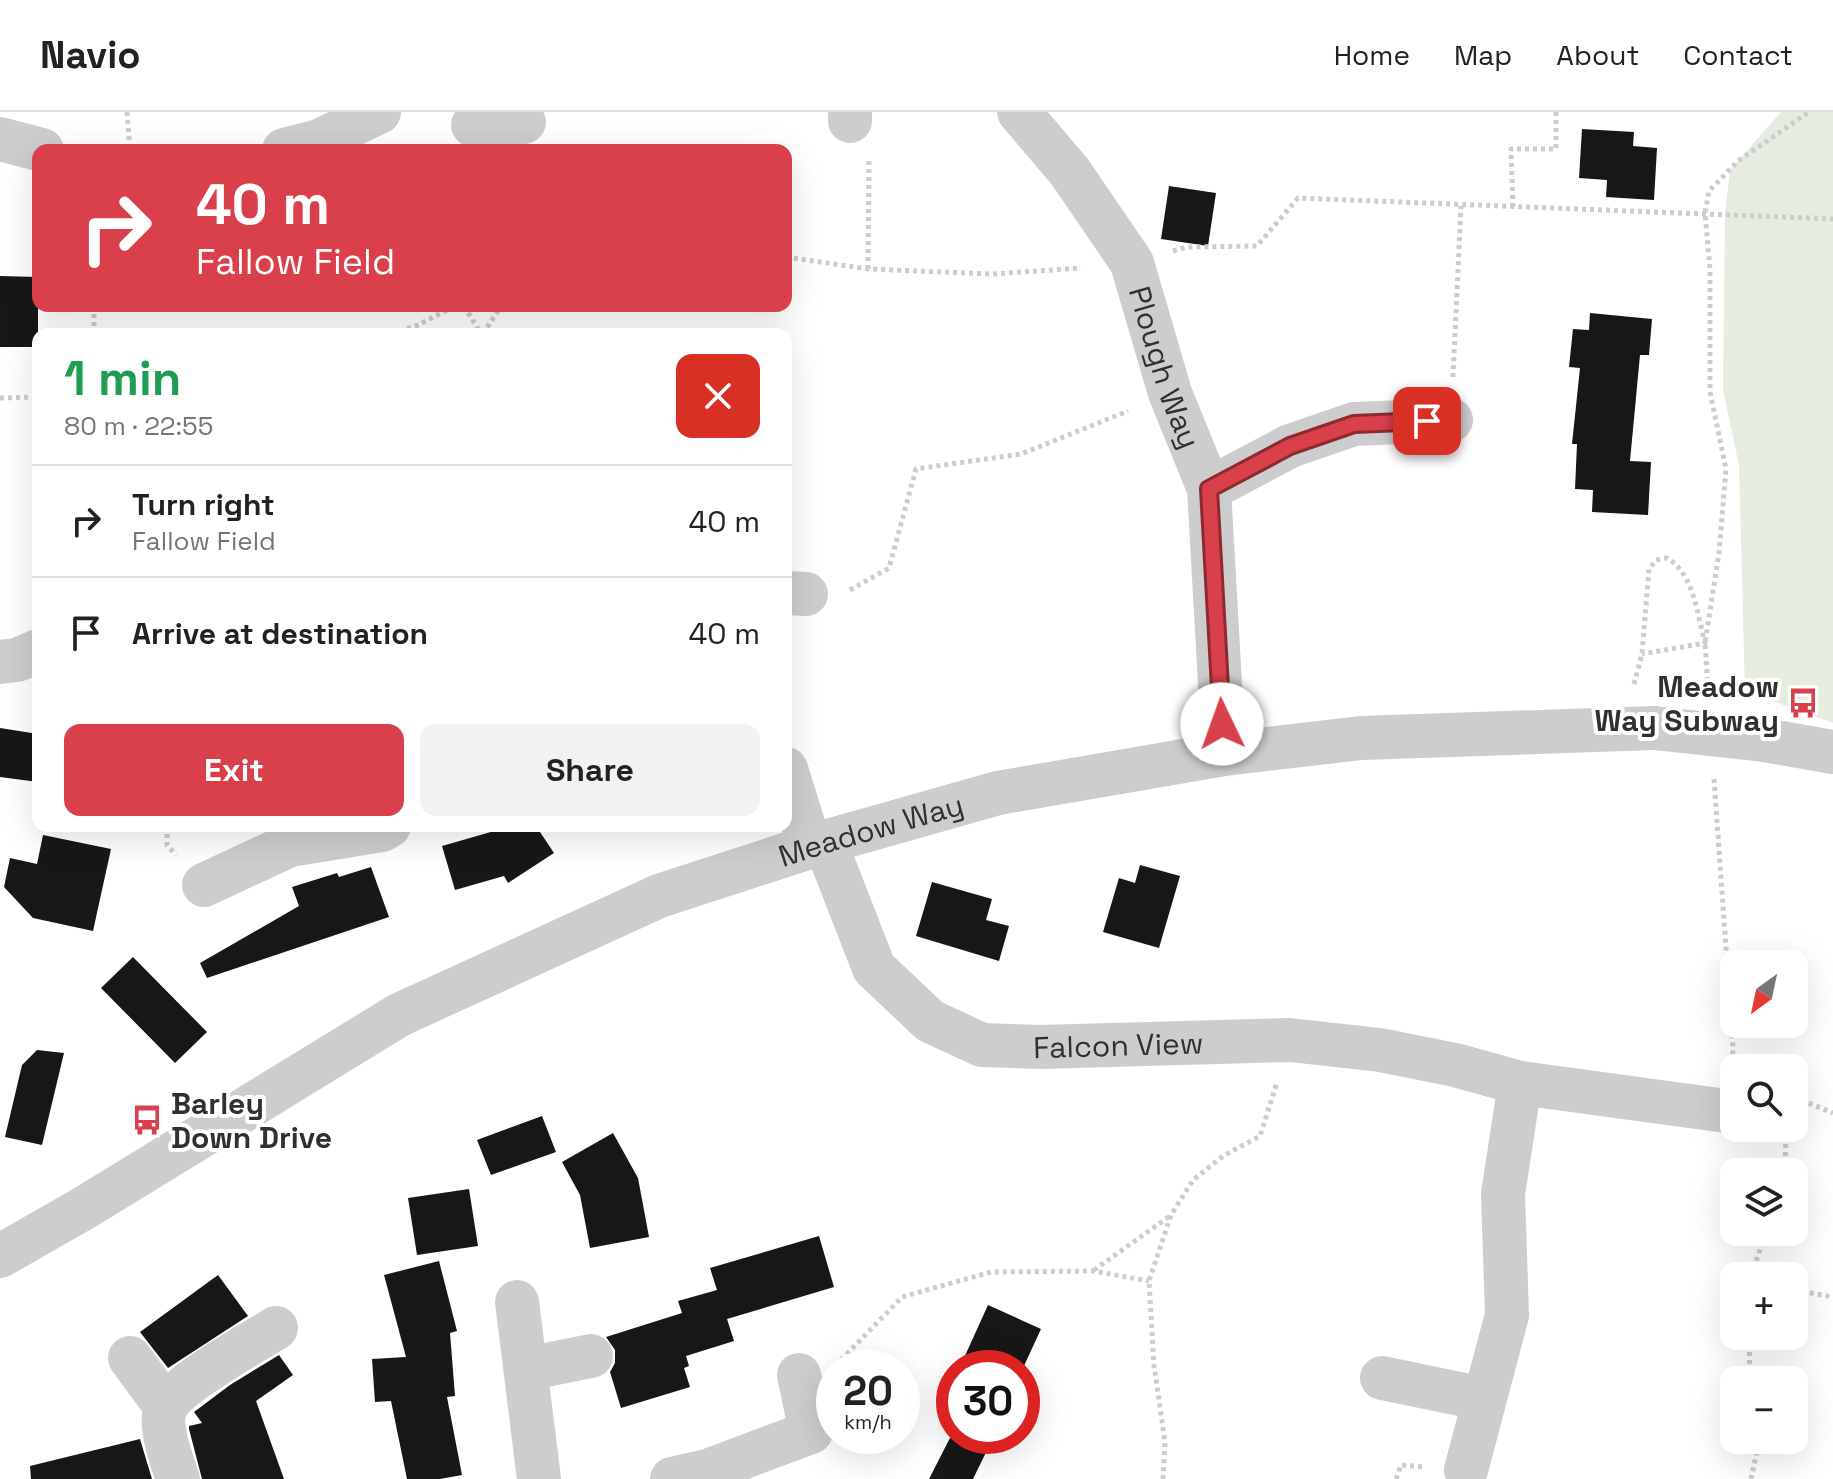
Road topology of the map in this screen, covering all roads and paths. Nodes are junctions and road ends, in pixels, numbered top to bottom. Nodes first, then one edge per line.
1 (127, 112) edge
2 (379, 112) edge
3 (1556, 112) edge
4 (1809, 112) edge
5 (1022, 113) edge
6 (850, 116) edge
7 (0, 139) edge
8 (130, 144) edge
9 (307, 144) edge
10 (32, 147) edge
11 (1461, 206) junction
12 (1513, 207) junction
13 (1705, 213) junction
14 (1833, 219) edge
15 (792, 258) edge
16 (1132, 263) junction
17 (868, 269) junction
18 (443, 312) edge
19 (409, 328) edge
20 (1170, 393) junction
21 (32, 397) edge
22 (0, 398) edge
23 (1451, 420) joint
24 (1209, 489) junction
25 (796, 594) edge
26 (1705, 643) junction
27 (32, 654) edge
28 (1642, 654) junction
29 (0, 662) edge
30 (1708, 690) dead end
31 (1639, 728) junction
32 (1833, 752) edge
33 (1224, 754) junction
34 (1713, 767) dead end
35 (792, 783) edge
36 (370, 832) edge
37 (818, 844) junction
38 (204, 885) dead end
39 (1290, 1040) junction
40 (1733, 1047) dead end
41 (1520, 1083) junction
42 (1808, 1103) edge
43 (1720, 1110) edge
44 (1833, 1113) edge
45 (1171, 1215) junction
46 (0, 1256) edge
47 (1093, 1271) junction
48 (1149, 1281) junction
49 (1808, 1293) edge
50 (1833, 1297) edge
51 (517, 1302) dead end
52 (276, 1328) dead end
53 (591, 1356) dead end
54 (130, 1358) dead end
55 (526, 1369) junction
56 (799, 1375) joint
57 (1382, 1378) dead end
58 (1484, 1399) junction
59 (166, 1407) junction
60 (1756, 1454) edge
61 (1466, 1470) dead end
62 (178, 1479) edge
63 (539, 1479) edge
64 (672, 1479) edge
65 (1163, 1479) edge
66 (1751, 1479) edge

1 - 8 path
2 - 9 street
3 - 12 path
4 - 13 path
5 - 16 street, Plough Way
6 - 17 path
7 - 10 street
11 - 12 path
11 - 16 path
11 - 23 path
12 - 13 path
13 - 14 path
13 - 26 path
15 - 17 path
16 - 17 path
16 - 20 street, Plough Way
18 - 19 path
20 - 24 street, Plough Way
20 - 25 path
21 - 22 path
23 - 24 street
24 - 33 street, Plough Way
26 - 28 path
26 - 28 path
26 - 30 path
27 - 29 street
28 - 31 path
31 - 32 street, Meadow Way, bridge
31 - 33 street, Meadow Way
33 - 37 street, Meadow Way
34 - 40 path
35 - 37 street, Falcon View
36 - 38 street
37 - 39 street, Falcon View
37 - 46 street, Meadow Way
39 - 41 street, Falcon View
39 - 45 path
41 - 43 street, Falcon View
41 - 58 street
42 - 44 path
45 - 47 path
45 - 48 path
47 - 48 path
47 - 56 path
48 - 65 path
49 - 50 path
51 - 55 street
52 - 59 street
53 - 55 street
54 - 59 street
55 - 63 street
56 - 64 street
57 - 58 street
58 - 61 street
59 - 62 street
60 - 66 path

